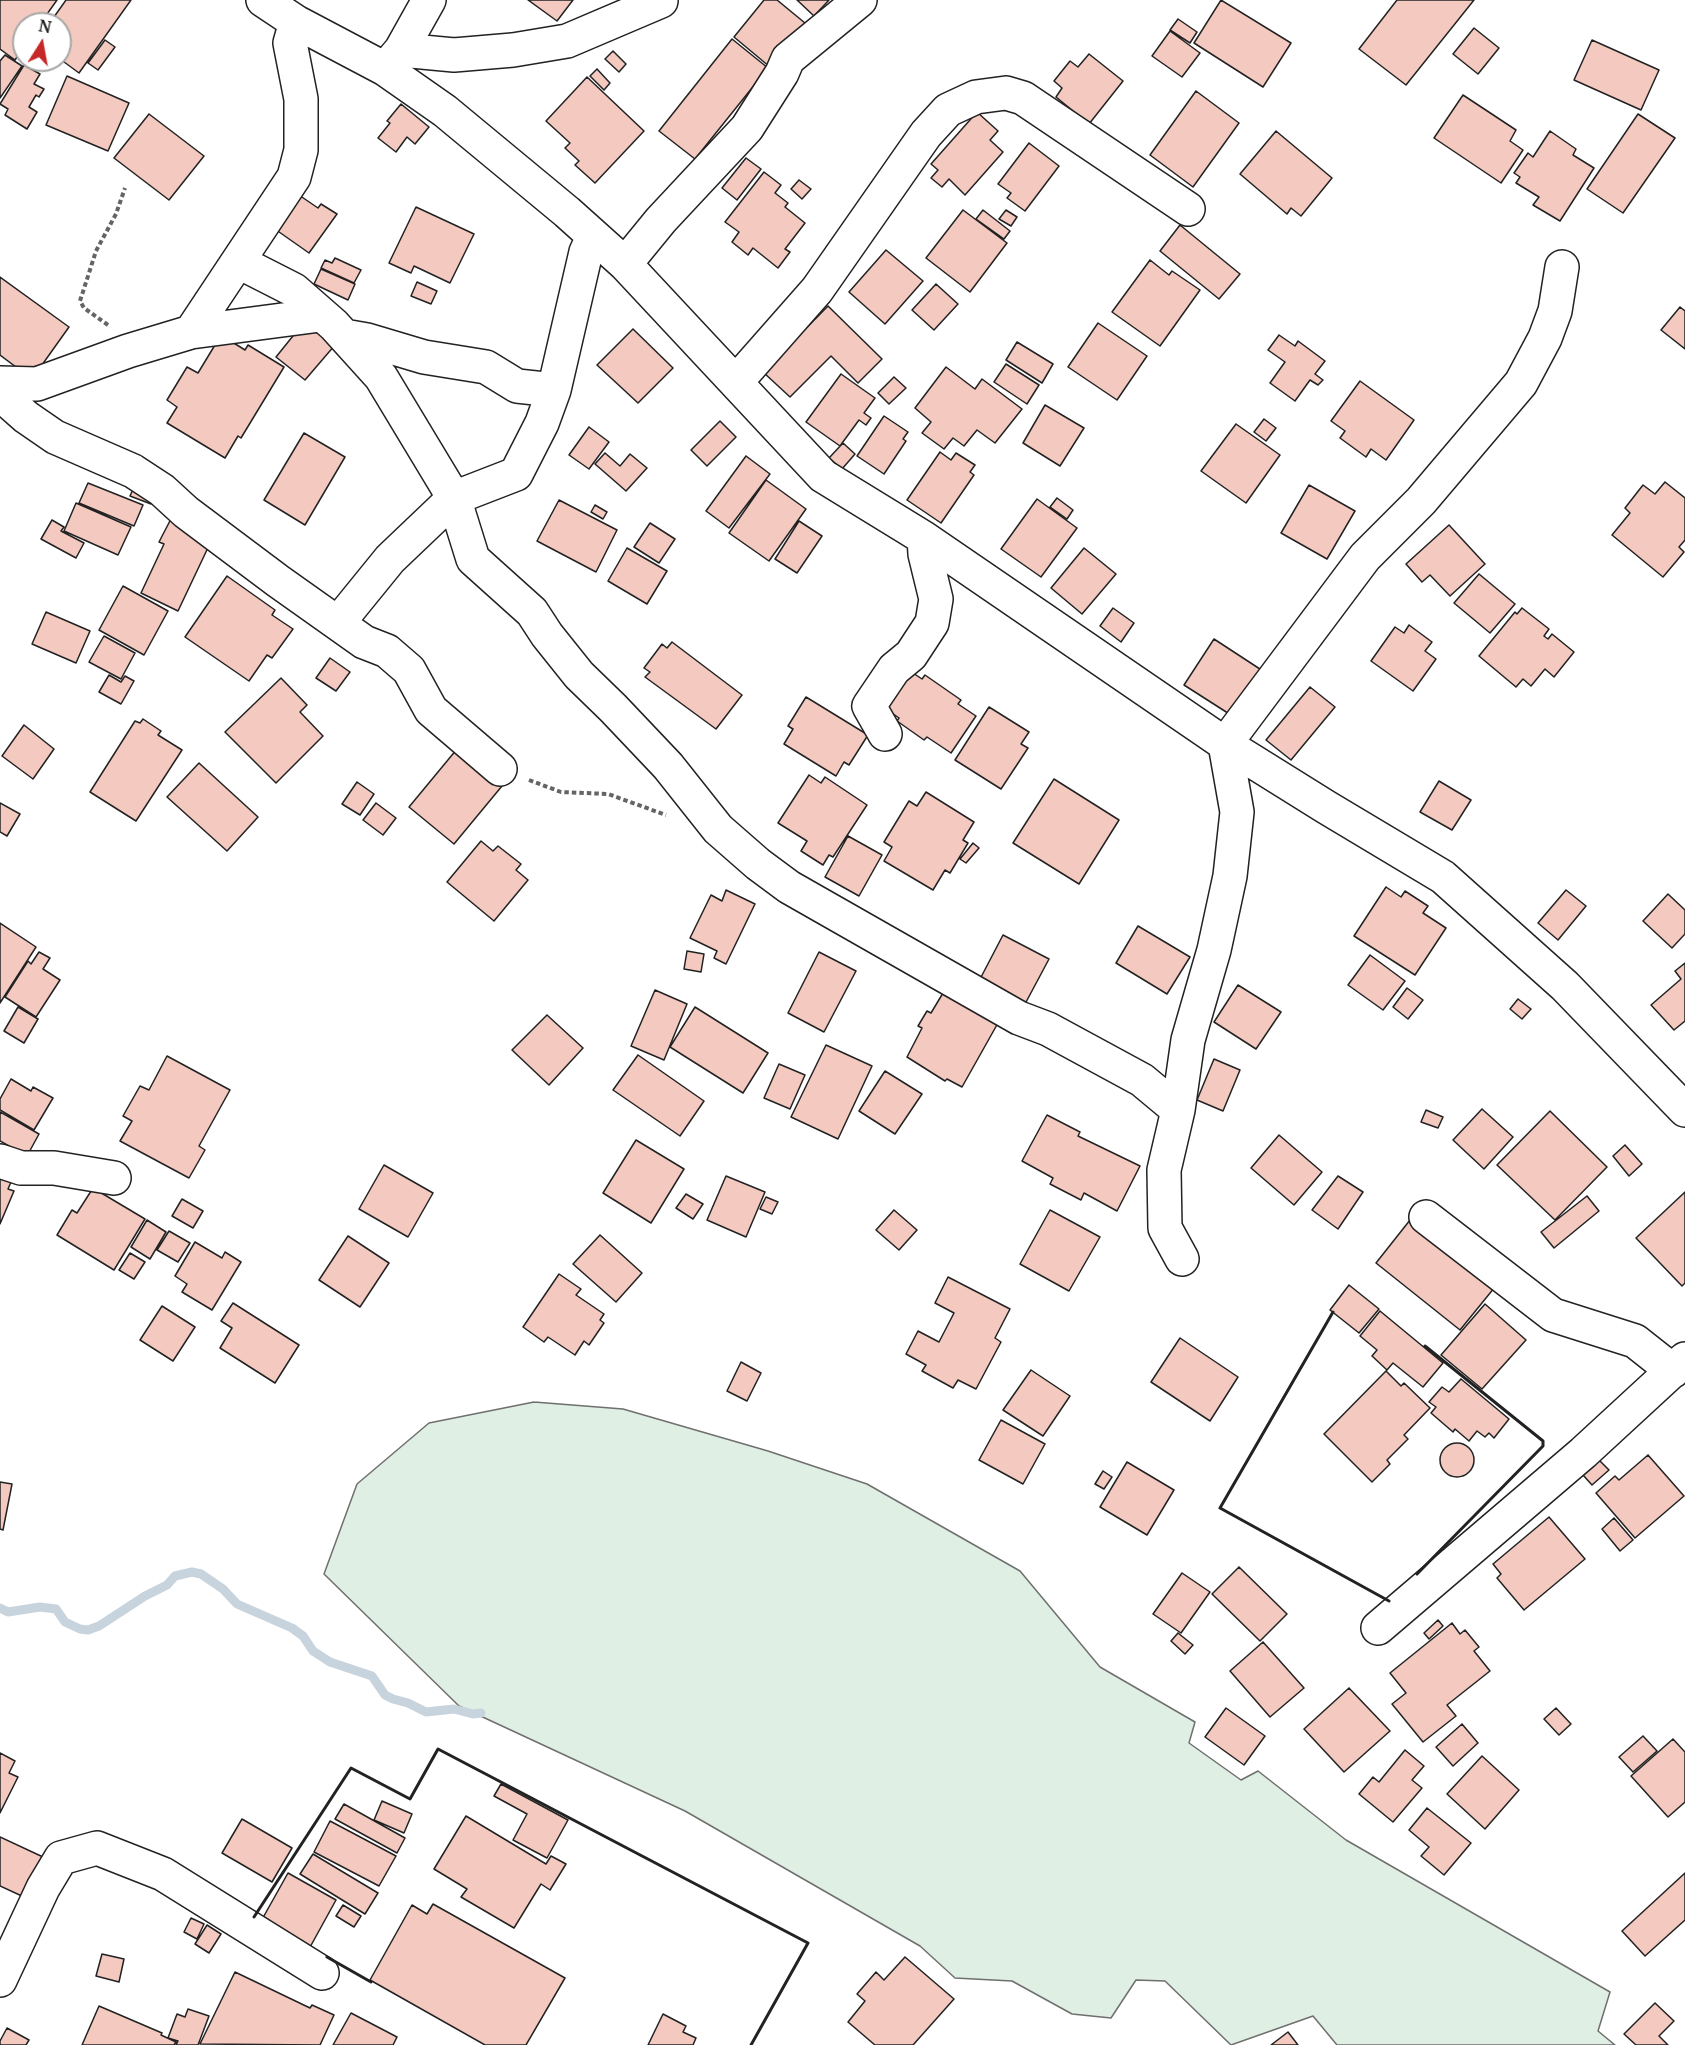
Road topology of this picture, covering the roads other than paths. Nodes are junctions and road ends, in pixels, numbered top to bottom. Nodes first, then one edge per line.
1 (263, 0) edge
2 (429, 0) edge
3 (860, 0) edge
4 (661, 1) edge
5 (296, 22) junction
6 (393, 59) junction
7 (1188, 209) dead end
8 (593, 237) junction
9 (239, 262) junction
10 (625, 264) junction
11 (1562, 267) dead end
12 (320, 315) junction
13 (191, 332) junction
14 (344, 336) junction
15 (736, 382) junction
16 (0, 383) edge
17 (554, 390) junction
18 (0, 394) edge
19 (454, 498) junction
20 (924, 538) junction
21 (338, 623) junction
22 (885, 734) dead end
23 (1226, 744) junction
24 (500, 769) road end
25 (1680, 1095) edge
26 (1178, 1110) junction
27 (0, 1161) edge
28 (114, 1178) dead end
29 (1426, 1217) dead end
30 (1182, 1259) dead end
31 (1679, 1365) edge
32 (1378, 1628) dead end
33 (322, 1973) dead end
34 (0, 1980) edge

1 - 5 street
2 - 6 street
3 - 10 street
4 - 6 street
5 - 6 street
5 - 9 street
6 - 8 street
7 - 15 street
8 - 10 street
8 - 17 street
9 - 12 street
9 - 13 street
10 - 15 street
11 - 23 street
12 - 13 street
12 - 14 street
13 - 16 street
14 - 17 street
14 - 19 street
15 - 20 street
17 - 19 street
18 - 21 street
19 - 21 street
19 - 26 street
20 - 22 street
20 - 23 street
21 - 24 street
23 - 25 street
23 - 26 street
26 - 30 street
27 - 28 street
29 - 31 street
31 - 32 street
33 - 34 street

